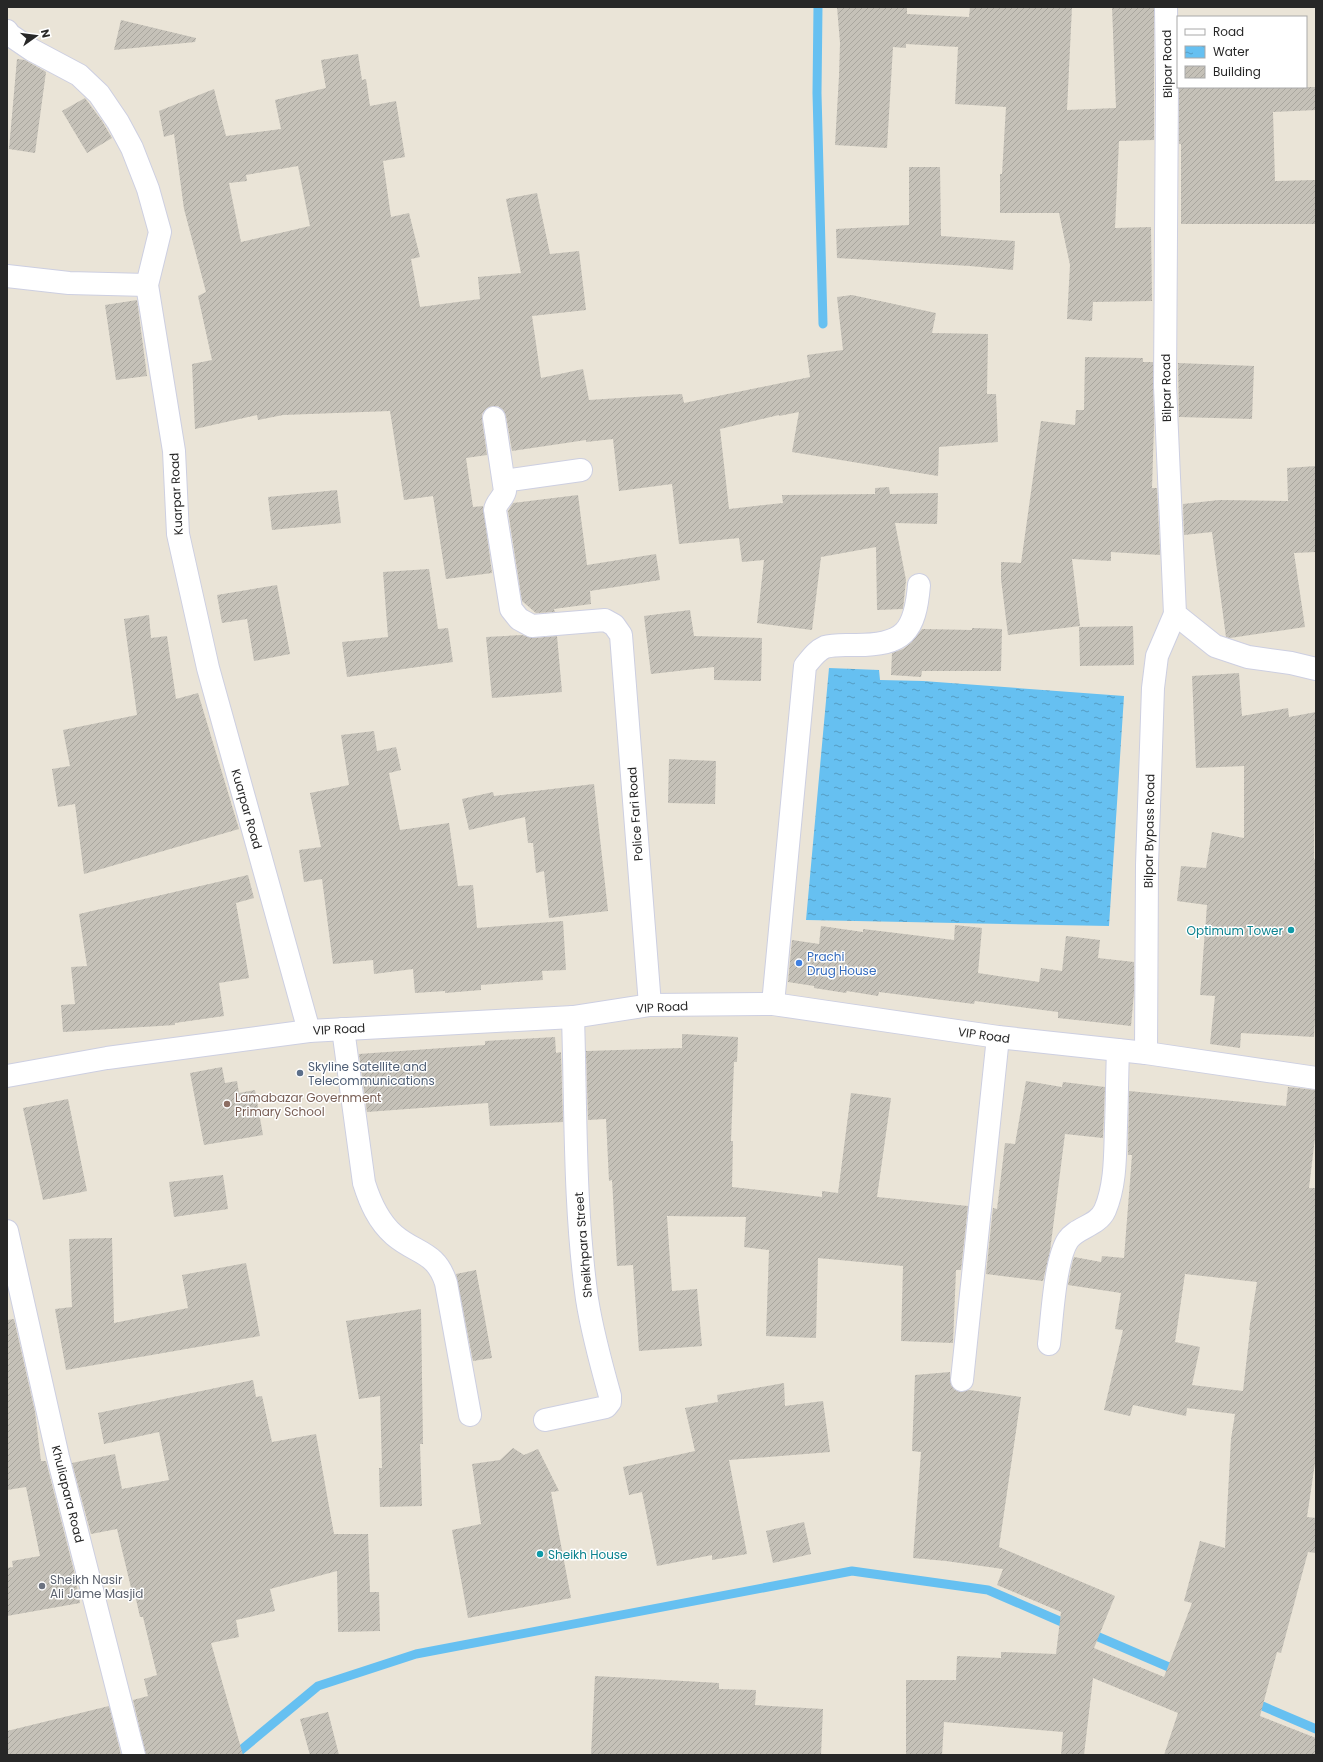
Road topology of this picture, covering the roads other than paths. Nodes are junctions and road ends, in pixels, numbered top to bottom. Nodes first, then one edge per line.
1 (1166, 7) edge
2 (7, 31) edge
3 (7, 276) edge
4 (147, 285) junction
5 (494, 418) dead end
6 (582, 470) dead end
7 (504, 481) junction
8 (919, 585) dead end
9 (1175, 614) junction
10 (1316, 669) edge
11 (773, 1004) junction
12 (650, 1005) junction
13 (573, 1017) junction
14 (343, 1029) junction
15 (309, 1031) junction
16 (998, 1037) junction
17 (1118, 1050) junction
18 (1146, 1053) junction
19 (7, 1076) edge
20 (1316, 1078) edge
21 (7, 1231) edge
22 (1049, 1344) dead end
23 (962, 1380) dead end
24 (470, 1415) dead end
25 (545, 1420) dead end
26 (134, 1755) edge

1 - 9 street, Bilpar Road
2 - 4 street, Kuarpar Road
3 - 4 street
4 - 15 street, Kuarpar Road
5 - 7 street
6 - 7 street
7 - 12 street, Police Fari Road
8 - 11 street
9 - 10 street
9 - 18 street, Bilpar Bypass Road
11 - 12 street, VIP Road
11 - 16 street, VIP Road
12 - 13 street, VIP Road
13 - 14 street, VIP Road
13 - 25 street, Sheikhpara Street
14 - 15 street, VIP Road
14 - 24 street
15 - 19 street, VIP Road
16 - 17 street, VIP Road
16 - 23 street
17 - 18 street, VIP Road
17 - 22 street
18 - 20 street, VIP Road
21 - 26 street, Khuliapara Road

